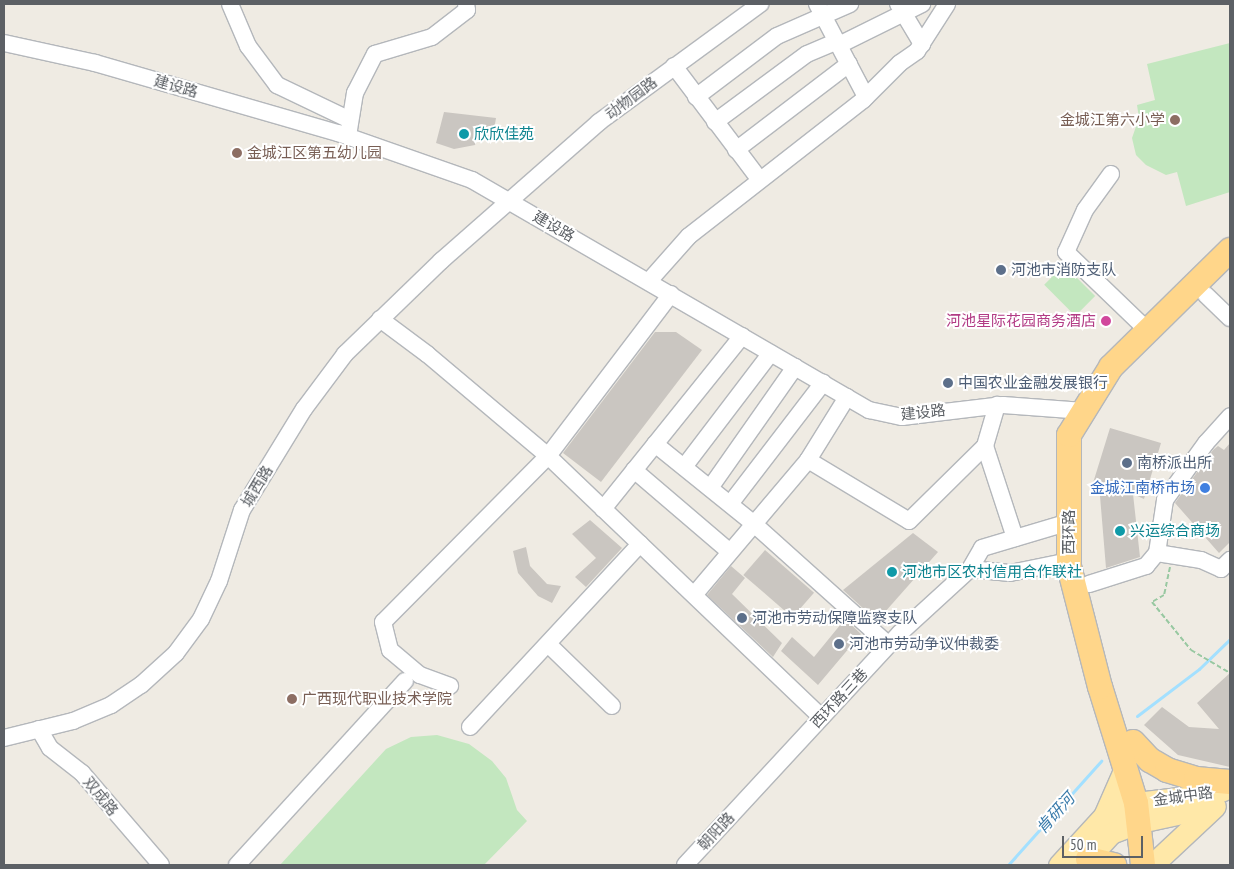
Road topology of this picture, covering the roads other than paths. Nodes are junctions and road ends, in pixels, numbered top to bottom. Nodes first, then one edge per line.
1 (230, 4) edge
2 (466, 4) edge
3 (760, 4) edge
4 (850, 4) edge
5 (922, 4) edge
6 (947, 4) edge
7 (900, 9) edge
8 (821, 10) edge
9 (4, 42) edge
10 (838, 43) junction
11 (922, 44) junction
12 (849, 64) junction
13 (674, 66) junction
14 (696, 97) junction
15 (866, 97) junction
16 (350, 120) junction
17 (715, 122) junction
18 (348, 136) junction
19 (736, 150) junction
20 (1111, 174) dead end
21 (759, 179) junction
22 (509, 200) junction
23 (1230, 250) edge
24 (1230, 271) edge
25 (649, 281) junction
26 (671, 294) junction
27 (1206, 295) junction
28 (1230, 318) edge
29 (380, 319) junction
30 (1148, 331) junction
31 (742, 336) junction
32 (771, 352) junction
33 (795, 367) junction
34 (823, 383) junction
35 (847, 397) junction
36 (998, 405) junction
37 (1084, 411) junction
38 (1230, 416) edge
39 (655, 444) junction
40 (985, 446) junction
41 (548, 456) junction
42 (808, 460) junction
43 (684, 467) junction
44 (634, 470) junction
45 (710, 488) junction
46 (730, 504) junction
47 (603, 509) junction
48 (1069, 522) junction
49 (754, 524) junction
50 (1015, 538) junction
51 (640, 544) junction
52 (730, 552) junction
53 (1165, 554) junction
54 (1230, 560) edge
55 (1069, 561) junction
56 (970, 569) junction
57 (1089, 584) junction
58 (694, 595) junction
59 (548, 644) junction
60 (889, 645) junction
61 (405, 682) dead end
62 (450, 686) dead end
63 (612, 706) dead end
64 (822, 717) junction
65 (470, 727) dead end
66 (39, 729) junction
67 (4, 738) edge
68 (1133, 742) junction
69 (1125, 768) junction
70 (1230, 782) edge
71 (1230, 787) edge
72 (748, 797) joint
73 (1223, 803) edge
74 (1145, 811) junction
75 (1104, 816) junction
76 (1085, 862) edge
77 (160, 865) edge
78 (237, 865) edge
79 (685, 865) edge
80 (1059, 865) edge
81 (1114, 865) edge
82 (1143, 865) edge
83 (1147, 865) edge
84 (1152, 865) edge

1 - 16 street
2 - 16 street
3 - 13 street, 动物园路
4 - 8 street
5 - 7 street
6 - 11 street
7 - 10 street
7 - 11 street
8 - 10 street
8 - 14 street
9 - 18 street, 建设路
10 - 12 street
10 - 17 street
11 - 15 street
12 - 15 street
12 - 19 street
13 - 14 street
13 - 22 street, 动物园路
14 - 17 street
15 - 21 street
16 - 18 street
17 - 19 street
18 - 22 street, 建设路
19 - 21 street
20 - 30 street
21 - 25 street
22 - 25 street, 建设路
22 - 29 street, 城西路
23 - 30 highway, 西环路
24 - 27 highway, 西环路
25 - 26 street, 建设路
26 - 31 street, 建设路
26 - 41 street
27 - 28 street
27 - 57 highway, 西环路
29 - 41 street
29 - 66 street, 城西路
30 - 37 highway, 西环路
31 - 32 street, 建设路
31 - 39 street
32 - 33 street, 建设路
32 - 43 street
33 - 34 street, 建设路
33 - 45 street
34 - 35 street, 建设路
34 - 46 street
35 - 36 street, 建设路
35 - 42 street
36 - 37 street, 建设路
36 - 40 street
37 - 48 highway, 西环路
38 - 53 street
39 - 43 street
39 - 44 street
40 - 42 street
40 - 50 street
41 - 47 street
41 - 62 street
42 - 49 street
43 - 45 street
44 - 47 street
44 - 52 street
45 - 46 street
46 - 49 street
47 - 51 street
48 - 50 street, 西环路三巷
48 - 55 highway, 西环路
49 - 52 street
49 - 60 street
50 - 56 street, 西环路三巷
51 - 58 street
51 - 59 street
52 - 58 street
53 - 54 street
53 - 57 street
55 - 56 street
55 - 69 highway, 西环路
56 - 60 street, 西环路三巷
57 - 68 highway, 西环路
58 - 64 street
59 - 63 street
59 - 65 street
60 - 64 street, 西环路三巷
61 - 78 street
64 - 72 street, 西环路三巷
66 - 67 street, 城西路
66 - 77 street, 双成路
68 - 70 highway
68 - 74 highway, 西环路
69 - 74 highway, 西环路
69 - 75 main road
71 - 74 main road, 金城中路
72 - 79 street, 朝阳路
73 - 74 main road, 金城中路
73 - 84 main road
74 - 75 main road
74 - 76 main road
74 - 82 highway, 西环路
74 - 83 highway, 西环路
75 - 80 main road
76 - 81 highway

